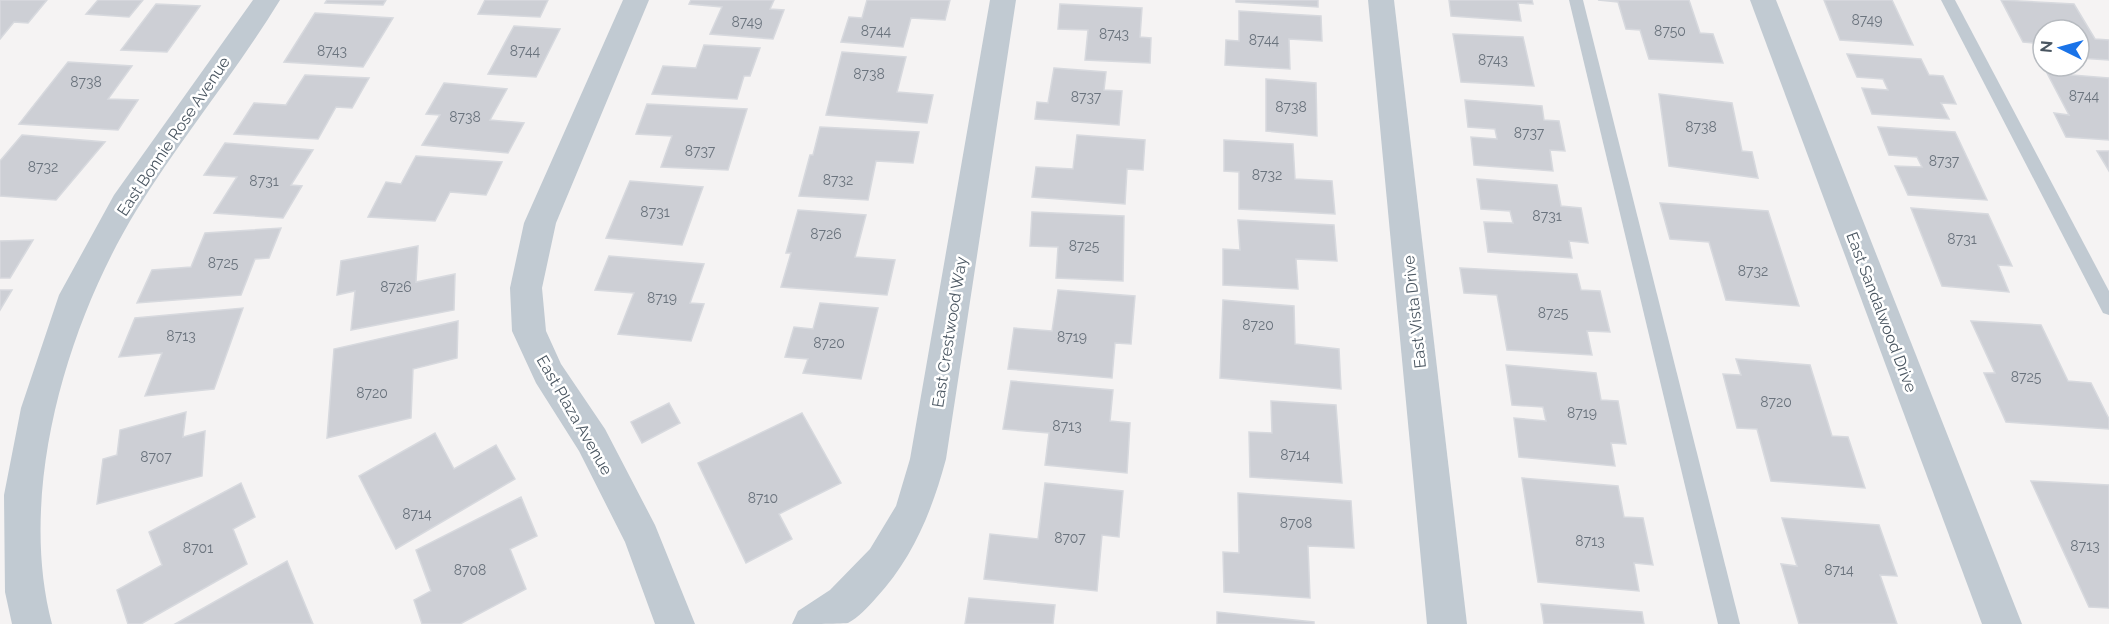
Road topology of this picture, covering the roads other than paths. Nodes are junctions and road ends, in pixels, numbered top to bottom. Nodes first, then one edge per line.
1 (267, 0) edge
2 (636, 0) edge
3 (1003, 0) edge
4 (1381, 0) edge
5 (1576, 0) edge
6 (1763, 0) edge
7 (1948, 0) edge
8 (2109, 308) edge
9 (32, 624) edge
10 (675, 624) edge
11 (812, 624) edge
12 (1447, 624) edge
13 (1729, 624) edge
14 (2002, 624) edge

1 - 9 street, East Bonnie Rose Avenue
2 - 10 street, East Plaza Avenue
3 - 11 street, East Crestwood Way
4 - 12 street, East Vista Drive
5 - 13 lane
6 - 14 street, East Sandalwood Drive
7 - 8 lane

